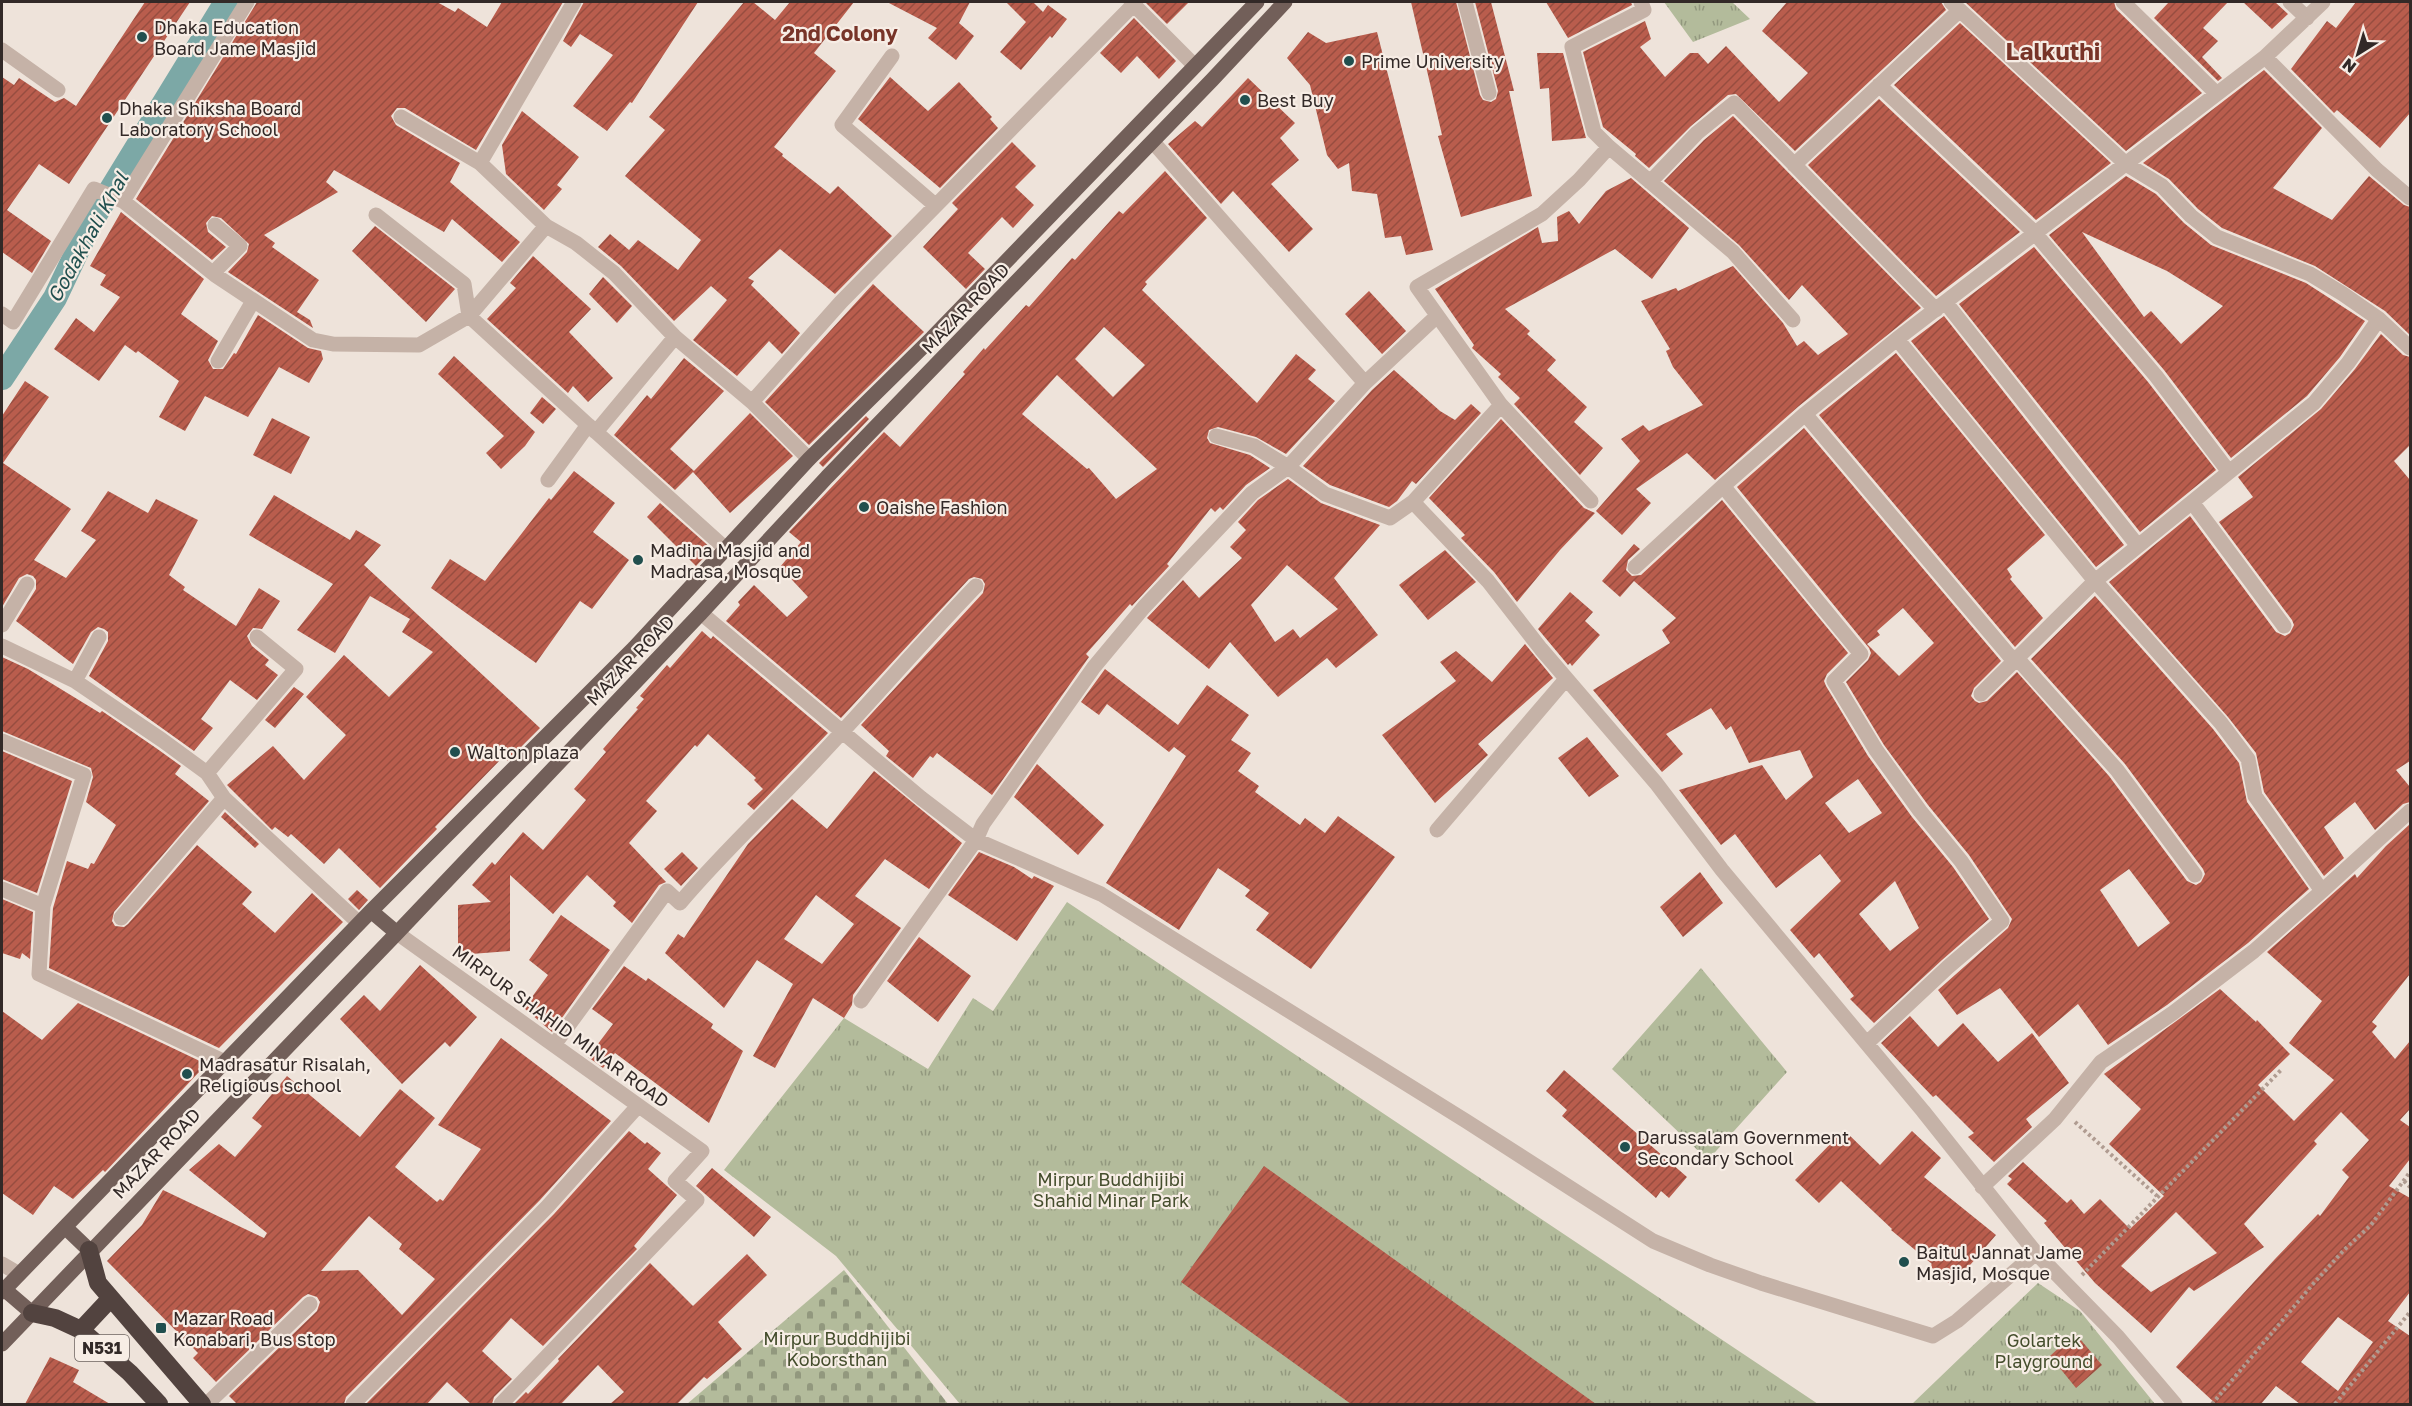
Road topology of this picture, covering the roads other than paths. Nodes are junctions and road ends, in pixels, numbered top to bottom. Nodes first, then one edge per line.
1 (247, 2) edge
2 (574, 2) edge
3 (1133, 2) edge
4 (1257, 2) edge
5 (1285, 2) edge
6 (1465, 2) edge
7 (1641, 2) edge
8 (2123, 2) edge
9 (2290, 2) edge
10 (2323, 2) edge
11 (1955, 6) edge
12 (2307, 18) junction
13 (2, 50) edge
14 (892, 56) dead end
15 (2265, 57) junction
16 (1195, 66) junction
17 (1879, 86) junction
18 (58, 90) dead end
19 (1489, 93) dead end
20 (2216, 93) junction
21 (401, 117) dead end
22 (1153, 141) junction
23 (1609, 147) junction
24 (480, 163) junction
25 (2126, 164) junction
26 (1794, 165) junction
27 (1650, 182) junction
28 (2410, 198) edge
29 (121, 200) junction
30 (935, 205) junction
31 (376, 215) dead end
32 (215, 225) dead end
33 (546, 226) junction
34 (2034, 232) junction
35 (215, 275) junction
36 (253, 302) junction
37 (1941, 306) junction
38 (2, 314) edge
39 (469, 316) junction
40 (1437, 316) junction
41 (2379, 319) junction
42 (1793, 320) dead end
43 (675, 337) junction
44 (1897, 339) junction
45 (2410, 348) edge
46 (218, 361) dead end
47 (1365, 383) junction
48 (752, 402) junction
49 (1501, 405) junction
50 (1805, 414) junction
51 (592, 428) junction
52 (1216, 436) dead end
53 (809, 459) junction
54 (1288, 467) junction
55 (2229, 472) junction
56 (548, 480) dead end
57 (1723, 486) junction
58 (1591, 501) dead end
59 (1413, 502) junction
60 (2192, 502) junction
61 (2138, 546) junction
62 (726, 549) junction
63 (1635, 567) dead end
64 (2095, 581) junction
65 (27, 584) dead end
66 (976, 586) dead end
67 (701, 614) junction
68 (2, 625) edge
69 (2284, 626) dead end
70 (99, 636) dead end
71 (257, 637) dead end
72 (2, 646) edge
73 (2014, 659) junction
74 (1566, 680) junction
75 (75, 681) junction
76 (1981, 694) dead end
77 (842, 732) junction
78 (2, 741) edge
79 (207, 772) junction
80 (224, 798) junction
81 (2410, 811) edge
82 (1437, 830) dead end
83 (976, 840) junction
84 (2194, 875) dead end
85 (2, 889) edge
86 (2322, 891) junction
87 (43, 906) junction
88 (370, 911) junction
89 (121, 918) dead end
90 (359, 923) junction
91 (397, 933) junction
92 (861, 1001) dead end
93 (1867, 1044) junction
94 (554, 1045) junction
95 (223, 1062) junction
96 (638, 1106) junction
97 (1982, 1187) junction
98 (65, 1227) junction
99 (89, 1250) junction
100 (2036, 1253) junction
101 (2, 1264) edge
102 (19, 1274) junction
103 (3, 1290) edge
104 (110, 1299) junction
105 (310, 1304) dead end
106 (32, 1313) junction
107 (81, 1330) junction
108 (2, 1344) edge
109 (159, 1404) edge
110 (202, 1404) edge
111 (207, 1404) edge
112 (353, 1404) edge
113 (501, 1404) edge
114 (2175, 1404) edge

1 - 29 street
2 - 24 street
3 - 16 street
3 - 30 street
4 - 16 main road, MAZAR ROAD
5 - 22 main road, MAZAR ROAD
6 - 19 street
7 - 23 street
8 - 20 street
9 - 12 street
10 - 12 street
11 - 17 street
11 - 25 street
12 - 15 street
13 - 18 street
14 - 30 street
15 - 20 street
15 - 28 street
16 - 53 main road, MAZAR ROAD
17 - 26 street
17 - 34 street
20 - 25 street
21 - 24 street
22 - 47 street
22 - 67 main road, MAZAR ROAD
23 - 27 street
23 - 40 street
24 - 33 street
25 - 34 street
25 - 41 street
26 - 27 street
26 - 37 street
27 - 42 street
29 - 35 street
29 - 38 street
30 - 48 street
31 - 39 street
32 - 35 street
33 - 39 street
33 - 43 street
34 - 37 street
34 - 55 street
35 - 36 street
36 - 39 street
36 - 46 street
37 - 44 street
37 - 61 street
39 - 51 street
40 - 47 street
40 - 49 street
41 - 45 street
41 - 55 street
43 - 48 street
43 - 51 street
44 - 50 street
44 - 64 street
47 - 54 street
48 - 53 street
49 - 58 street
49 - 59 street
50 - 57 street
50 - 73 street
51 - 56 street
51 - 62 street
52 - 54 street
53 - 62 main road, MAZAR ROAD
54 - 59 street
54 - 83 street
55 - 60 street
57 - 63 street
57 - 93 street
59 - 74 street
60 - 61 street
60 - 69 street
61 - 64 street
62 - 88 main road, MAZAR ROAD
64 - 73 street
64 - 86 street
65 - 68 street
66 - 77 street
67 - 77 street
67 - 91 main road, MAZAR ROAD
70 - 75 street
71 - 79 street
72 - 75 street
73 - 76 street
73 - 84 street
74 - 82 street
74 - 93 street
75 - 79 street
77 - 83 street
77 - 94 street
78 - 87 street
79 - 80 street
80 - 89 street
80 - 90 street
81 - 86 street
83 - 92 street
83 - 100 street
85 - 87 street
86 - 97 street
87 - 95 street
88 - 90 main road, MAZAR ROAD
88 - 91 main road
90 - 95 main road, MAZAR ROAD
91 - 94 street, MIRPUR SHAHID MINAR ROAD
91 - 99 main road, MAZAR ROAD
93 - 97 street
94 - 96 street, MIRPUR SHAHID MINAR ROAD
95 - 98 main road, MAZAR ROAD
96 - 112 street
96 - 113 street, MIRPUR SHAHID MINAR ROAD
97 - 100 street
98 - 99 main road
98 - 102 main road, MAZAR ROAD
99 - 104 highway, N531
99 - 106 main road, MAZAR ROAD
100 - 114 street
101 - 102 street
102 - 103 main road, MAZAR ROAD
103 - 106 main road
104 - 107 highway
104 - 110 highway, N531
105 - 111 street
106 - 107 highway, N531
106 - 108 main road, MAZAR ROAD
107 - 109 highway, N531

